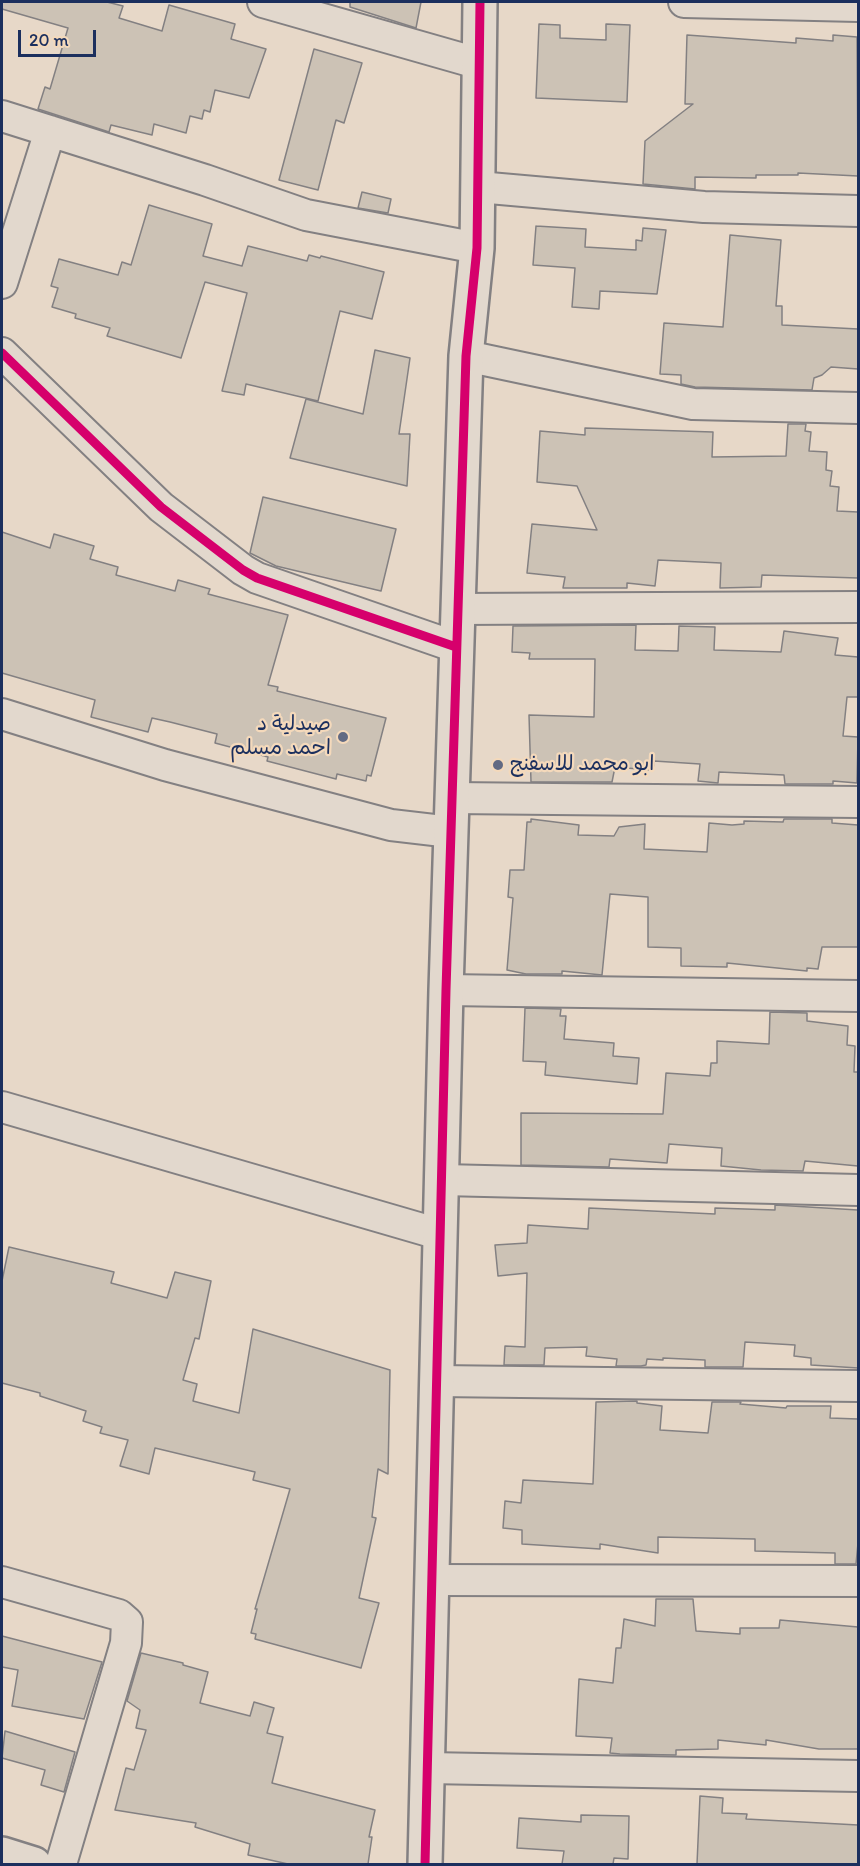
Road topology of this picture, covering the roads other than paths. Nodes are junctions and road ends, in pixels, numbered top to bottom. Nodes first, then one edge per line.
1 (263, 2) edge
2 (480, 2) edge
3 (684, 2) edge
4 (782, 3) edge
5 (858, 6) edge
6 (477, 63) junction
7 (2, 116) edge
8 (50, 131) junction
9 (478, 187) junction
10 (858, 211) edge
11 (477, 248) junction
12 (2, 283) edge
13 (2, 353) edge
14 (466, 356) junction
15 (858, 408) edge
16 (858, 607) edge
17 (457, 609) junction
18 (456, 646) junction
19 (2, 714) edge
20 (452, 798) junction
21 (858, 802) edge
22 (451, 832) junction
23 (446, 990) junction
24 (858, 996) edge
25 (2, 1107) edge
26 (443, 1180) junction
27 (858, 1190) edge
28 (439, 1234) junction
29 (437, 1381) junction
30 (858, 1386) edge
31 (433, 1580) junction
32 (858, 1581) edge
33 (2, 1582) edge
34 (428, 1768) junction
35 (858, 1776) edge
36 (2, 1854) edge
37 (34, 1864) edge
38 (62, 1864) edge
39 (425, 1864) edge

1 - 6 street
2 - 6 street
3 - 4 street
4 - 5 street
6 - 9 street
7 - 8 street
8 - 11 street
8 - 12 street
9 - 10 street
9 - 11 street
11 - 14 street
13 - 18 street
14 - 15 street
14 - 17 street
16 - 17 street
17 - 18 street
18 - 20 street
19 - 22 street
20 - 21 street
20 - 22 street
22 - 23 street
23 - 24 street
23 - 26 street
25 - 28 street
26 - 27 street
26 - 28 street
28 - 29 street
29 - 30 street
29 - 31 street
31 - 32 street
31 - 34 street
33 - 38 street
34 - 35 street
34 - 39 street
36 - 37 street

